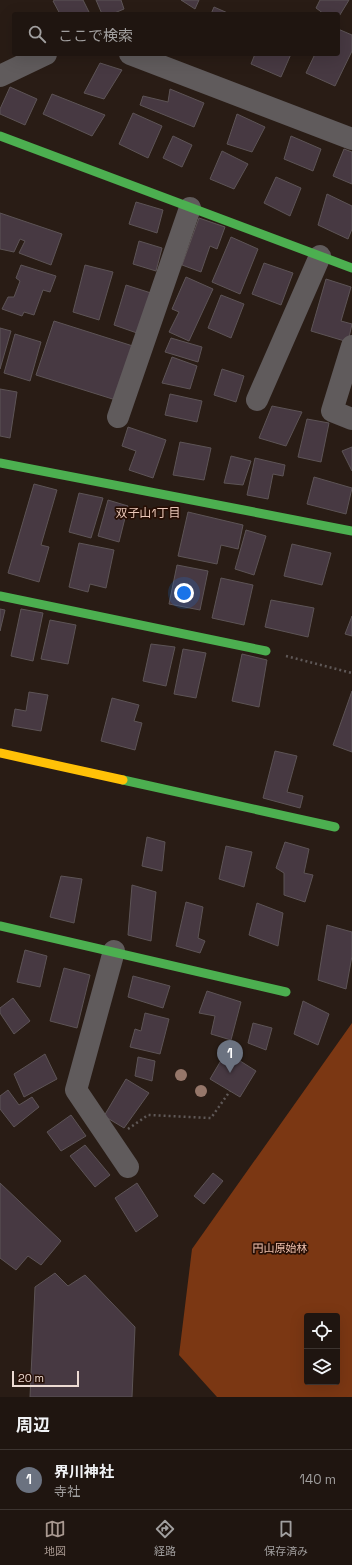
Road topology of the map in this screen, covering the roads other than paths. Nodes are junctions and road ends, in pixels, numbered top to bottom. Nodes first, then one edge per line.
1 (42, 56) edge
2 (135, 56) edge
3 (0, 76) edge
4 (0, 136) edge
5 (352, 139) edge
6 (190, 208) junction
7 (320, 256) junction
8 (352, 268) edge
9 (352, 346) edge
10 (257, 400) dead end
11 (118, 417) dead end
12 (352, 419) edge
13 (0, 463) edge
14 (352, 531) edge
15 (0, 596) edge
16 (266, 651) road end
17 (0, 753) edge
18 (335, 827) dead end
19 (0, 926) edge
20 (114, 951) junction
21 (286, 992) dead end
22 (128, 1167) dead end

1 - 3 street
2 - 5 street
4 - 6 street
6 - 7 street
6 - 11 street
7 - 8 street
7 - 10 street
9 - 12 street
13 - 14 street
15 - 16 street
17 - 18 street
19 - 20 street
20 - 21 street
20 - 22 street

